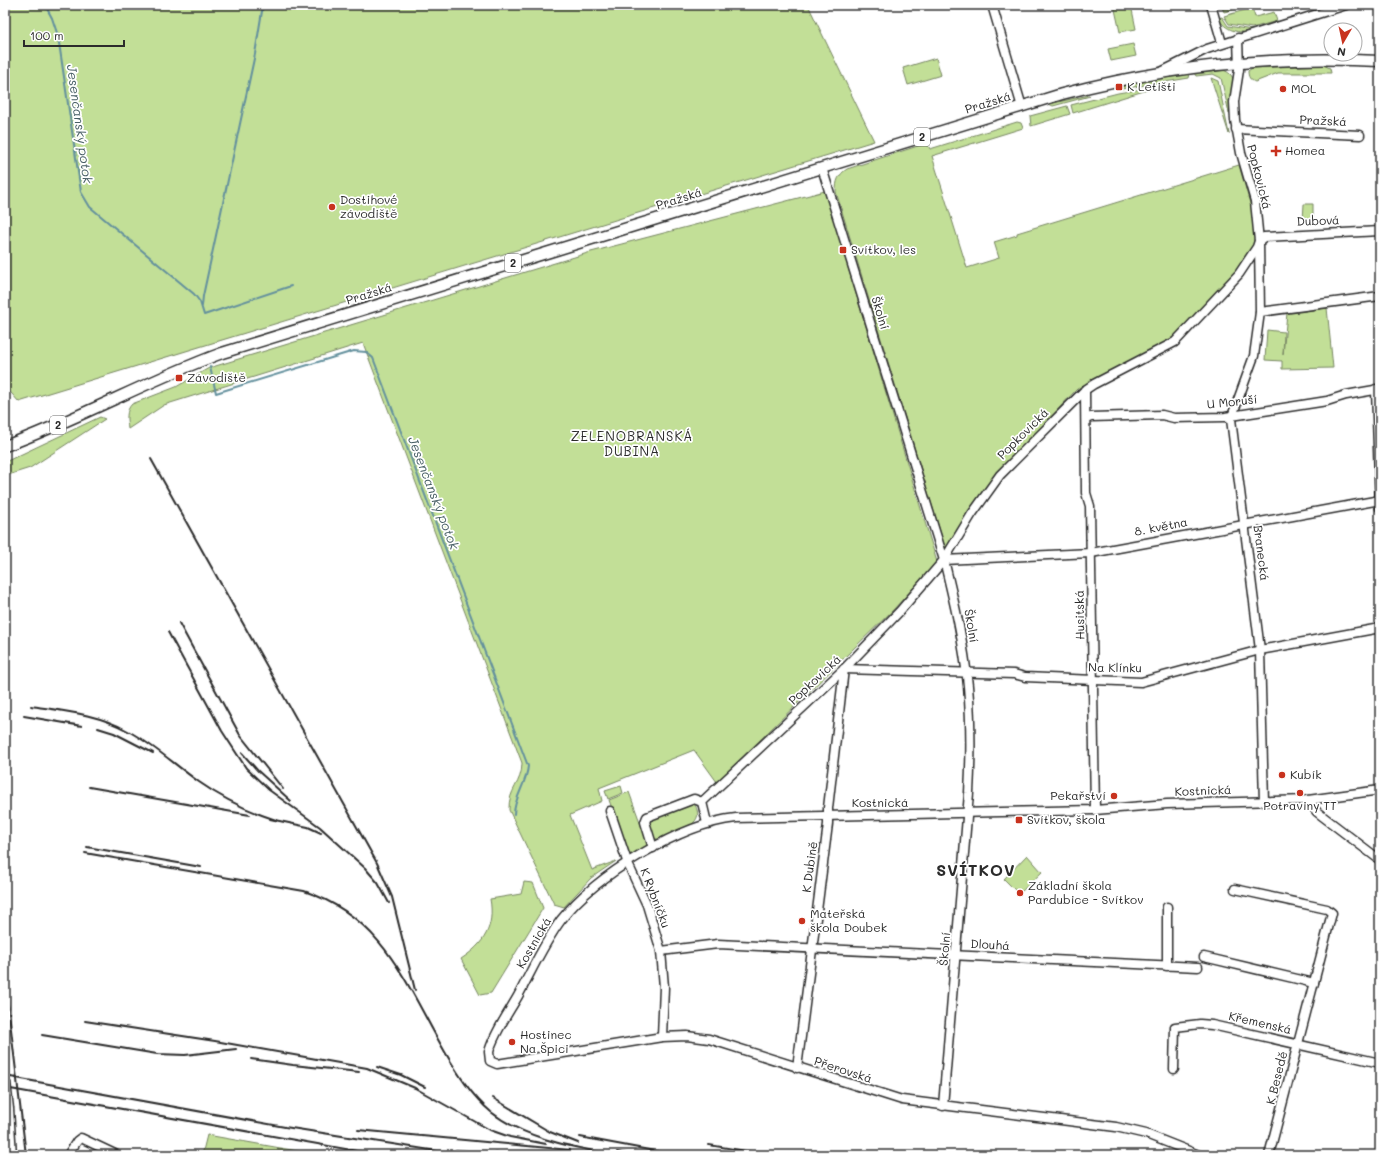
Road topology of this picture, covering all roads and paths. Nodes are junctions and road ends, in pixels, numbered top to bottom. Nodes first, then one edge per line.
1 (992, 5) edge
2 (1211, 5) edge
3 (1346, 5) edge
4 (1238, 38) junction
5 (1222, 43) junction
6 (1380, 61) edge
7 (1239, 63) junction
8 (1151, 75) junction
9 (1022, 107) junction
10 (1236, 129) junction
11 (1360, 135) dead end
12 (822, 168) junction
13 (1380, 231) edge
14 (1259, 241) junction
15 (1380, 296) edge
16 (1260, 312) junction
17 (1378, 389) edge
18 (1085, 390) junction
19 (1073, 402) junction
20 (1085, 409) junction
21 (1232, 416) junction
22 (1086, 419) junction
23 (5, 446) edge
24 (1380, 500) edge
25 (1380, 508) edge
26 (1245, 524) junction
27 (1091, 553) junction
28 (944, 560) junction
29 (1380, 628) edge
30 (1260, 650) junction
31 (844, 669) junction
32 (967, 673) junction
33 (1094, 680) junction
34 (1380, 790) edge
35 (1308, 800) junction
36 (702, 802) junction
37 (1264, 802) junction
38 (1095, 810) junction
39 (610, 811) dead end
40 (967, 814) junction
41 (828, 815) junction
42 (707, 823) junction
43 (653, 848) junction
44 (1380, 860) edge
45 (628, 864) junction
46 (1241, 887) dead end
47 (1168, 907) dead end
48 (812, 949) junction
49 (660, 951) junction
50 (956, 955) junction
51 (1204, 957) dead end
52 (1166, 966) junction
53 (1198, 967) dead end
54 (1314, 983) junction
55 (662, 1037) junction
56 (1297, 1044) junction
57 (489, 1052) joint
58 (1380, 1063) edge
59 (796, 1068) junction
60 (1174, 1069) dead end
61 (5, 1082) edge
62 (943, 1106) junction
63 (11, 1155) edge
64 (68, 1155) edge
65 (117, 1155) edge
66 (1199, 1155) edge
67 (1269, 1155) edge

1 - 9 street
2 - 5 street
3 - 4 street
4 - 5 street
4 - 7 street, Popkovická
5 - 8 street
6 - 7 main road, Pražská / 2
7 - 8 main road, Pražská / 2
7 - 10 street, Popkovická
8 - 9 main road, Pražská / 2
9 - 12 main road, Pražská / 2
10 - 11 street, Pražská
10 - 14 street, Popkovická
12 - 23 main road, Pražská / 2
12 - 28 street, Školní
13 - 14 street, Dubová
14 - 16 street, Branecká
14 - 18 street, Popkovická
15 - 16 street
16 - 21 street, Branecká
17 - 21 street, U Moruší
17 - 24 street
18 - 19 street, Popkovická
18 - 20 street, Husitská
19 - 20 street
19 - 28 street, Popkovická
20 - 22 street, Husitská
21 - 22 street, U Moruší
21 - 26 street, Branecká
22 - 27 street, Husitská
24 - 25 street
24 - 26 street, 8. května
26 - 27 street, 8. května
26 - 30 street, Branecká
27 - 28 street, 8. května
27 - 33 street, Husitská
28 - 31 street, Popkovická
28 - 32 street, Školní
29 - 30 street, Na Klínku
30 - 33 street, Na Klínku
30 - 37 street, Branecká
31 - 32 street, Na Klínku
31 - 36 street, Popkovická
31 - 41 street, K Dubině
32 - 33 street, Na Klínku
32 - 40 street, Školní
33 - 38 street, Husitská
34 - 35 street, Kostnická
35 - 37 street, Kostnická
35 - 44 street
36 - 42 street
36 - 43 street
37 - 38 street, Kostnická
38 - 40 street, Kostnická
39 - 45 street
40 - 41 street, Kostnická
40 - 50 street, Školní
41 - 42 street, Kostnická
41 - 48 street, K Dubině
42 - 43 street, Kostnická
43 - 45 street, Kostnická
45 - 49 street, K Rybníčku
45 - 57 street, Kostnická
46 - 54 street, K Besedě
47 - 52 street
48 - 49 street, Dlouhá
48 - 50 street, Dlouhá
48 - 59 street, K Dubině
49 - 55 street, K Rybníčku
50 - 52 street, Dlouhá
50 - 62 street, Školní
51 - 54 street
52 - 53 street, Dlouhá
54 - 56 street, K Besedě
55 - 57 street, Přerovská
55 - 59 street, Přerovská
56 - 58 street, Křemenská
56 - 60 street, Křemenská
56 - 67 street, K Besedě
59 - 62 street, Přerovská
61 - 63 main road, bridge
62 - 66 street, Přerovská
64 - 65 street

